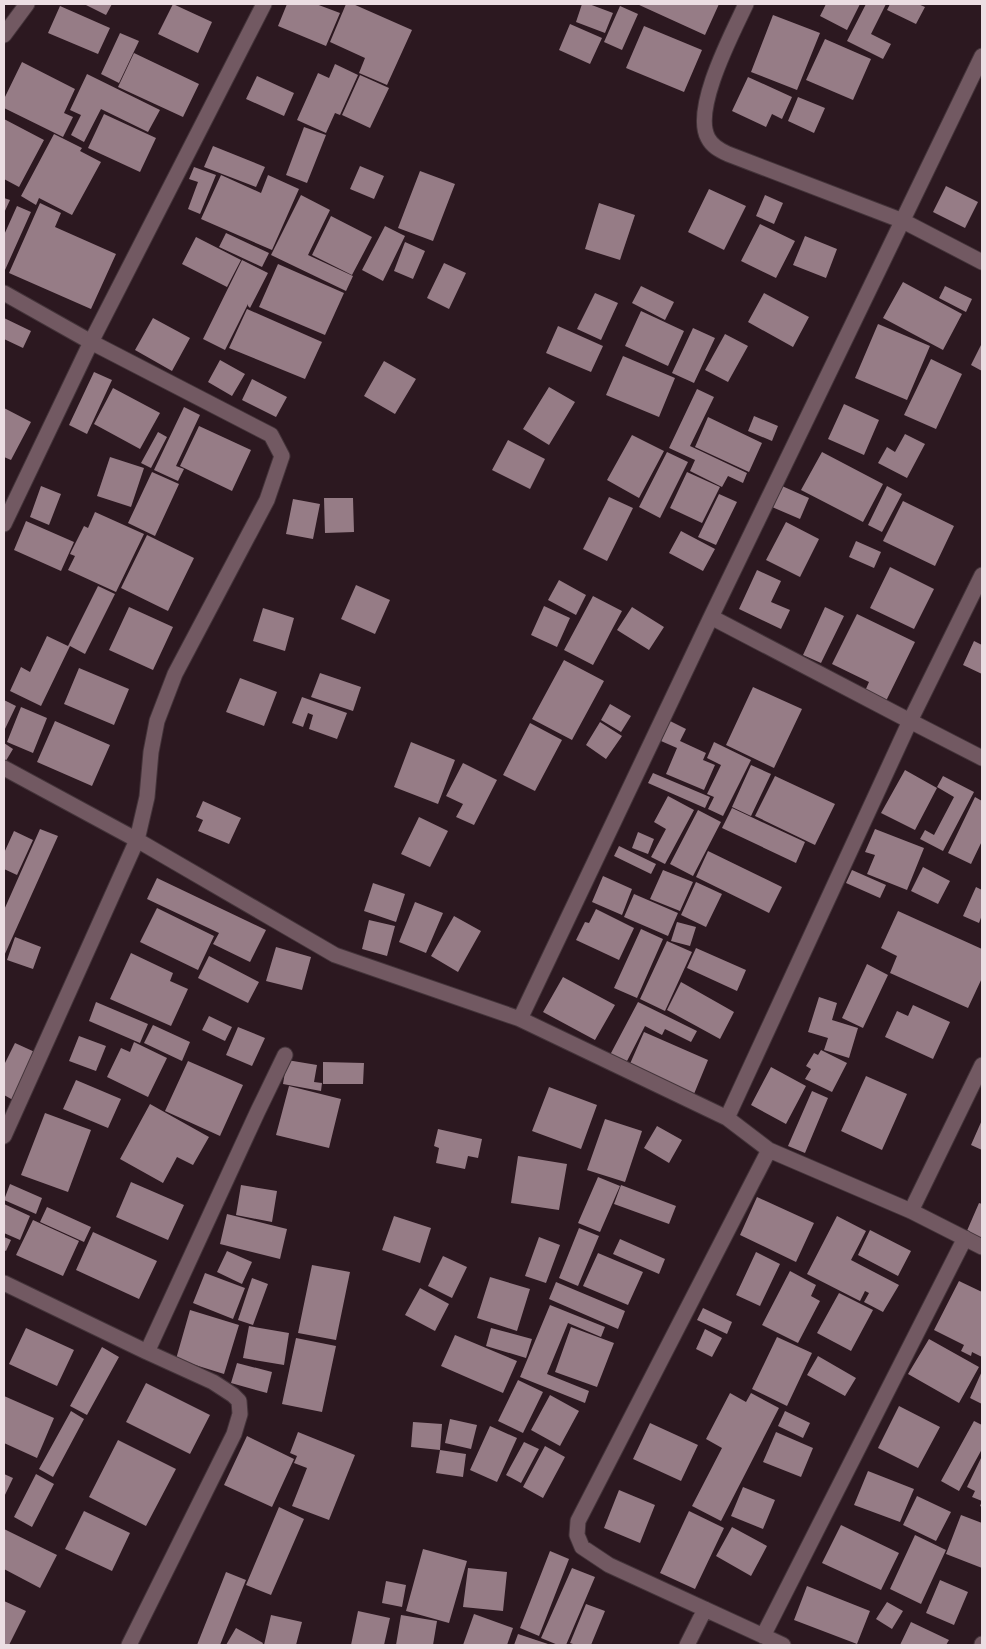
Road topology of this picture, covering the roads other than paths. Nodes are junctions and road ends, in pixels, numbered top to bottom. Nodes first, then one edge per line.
1 (27, 4) edge
2 (264, 4) edge
3 (746, 4) edge
4 (4, 35) edge
5 (982, 56) edge
6 (903, 221) junction
7 (982, 262) edge
8 (4, 293) edge
9 (91, 342) junction
10 (4, 524) edge
11 (982, 575) edge
12 (711, 616) junction
13 (910, 722) junction
14 (982, 758) edge
15 (4, 768) edge
16 (137, 840) junction
17 (520, 1019) junction
18 (285, 1055) dead end
19 (982, 1065) edge
20 (727, 1118) junction
21 (4, 1136) edge
22 (768, 1150) junction
23 (911, 1211) junction
24 (965, 1238) junction
25 (982, 1247) edge
26 (4, 1283) edge
27 (147, 1352) junction
28 (705, 1610) junction
29 (763, 1636) junction
30 (129, 1645) edge
31 (688, 1645) edge
32 (782, 1645) edge

1 - 4 street
2 - 9 street
3 - 6 street
5 - 6 street
6 - 7 street
6 - 12 street
8 - 9 street
9 - 10 street
9 - 16 street
11 - 13 street
12 - 13 street
12 - 17 street
13 - 14 street
13 - 20 street
15 - 16 street
16 - 17 street
16 - 21 street
17 - 20 street
18 - 27 street
19 - 23 street
20 - 22 street
22 - 23 street
22 - 28 street
23 - 24 street
24 - 25 street
24 - 29 street
26 - 27 street
27 - 30 street
28 - 29 street
28 - 31 street
29 - 32 street

